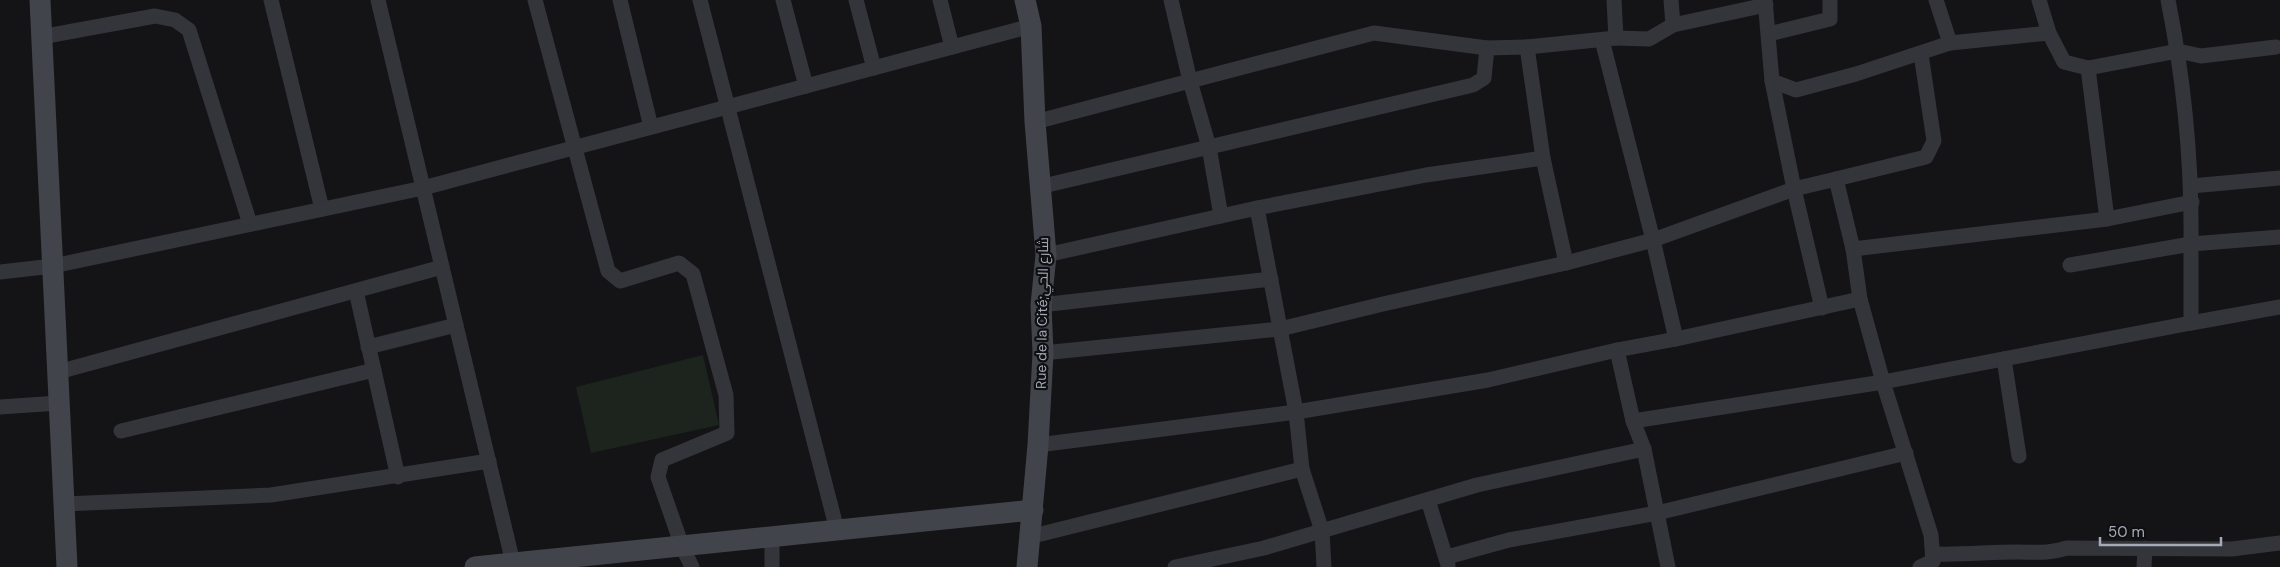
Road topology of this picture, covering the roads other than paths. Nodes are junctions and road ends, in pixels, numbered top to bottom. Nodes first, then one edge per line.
1 (40, 0) edge
2 (271, 0) edge
3 (378, 0) edge
4 (535, 0) edge
5 (620, 0) edge
6 (700, 0) edge
7 (783, 0) edge
8 (856, 0) edge
9 (940, 0) edge
10 (1025, 0) edge
11 (1171, 0) edge
12 (1614, 0) edge
13 (1671, 0) edge
14 (1830, 0) edge
15 (1936, 0) edge
16 (2039, 0) edge
17 (2168, 0) edge
18 (1766, 2) edge
19 (1673, 25) junction
20 (1031, 26) junction
21 (2049, 33) junction
22 (1768, 34) junction
23 (41, 36) junction
24 (1609, 39) junction
25 (1950, 43) junction
26 (952, 47) junction
27 (1527, 47) junction
28 (1487, 48) junction
29 (2279, 48) edge
30 (2178, 51) junction
31 (1921, 54) junction
32 (874, 68) junction
33 (2088, 68) junction
34 (1190, 81) junction
35 (1772, 81) junction
36 (806, 86) junction
37 (728, 107) junction
38 (1035, 122) junction
39 (651, 127) junction
40 (1209, 147) junction
41 (574, 148) junction
42 (1543, 158) junction
43 (2280, 178) edge
44 (1836, 179) junction
45 (2191, 186) junction
46 (1039, 187) junction
47 (423, 188) junction
48 (1794, 189) junction
49 (2192, 202) junction
50 (1257, 208) junction
51 (322, 209) junction
52 (1221, 216) junction
53 (2108, 219) junction
54 (250, 224) junction
55 (2280, 237) edge
56 (1653, 240) junction
57 (2191, 244) junction
58 (1854, 249) junction
59 (1046, 255) junction
60 (1566, 263) junction
61 (2070, 265) dead end
62 (52, 266) junction
63 (442, 267) junction
64 (0, 272) edge
65 (1271, 279) junction
66 (356, 291) junction
67 (1860, 299) junction
68 (1041, 305) junction
69 (2280, 306) edge
70 (1822, 308) junction
71 (2191, 323) junction
72 (456, 325) junction
73 (1280, 329) junction
74 (1676, 340) junction
75 (368, 347) junction
76 (1617, 350) junction
77 (1043, 353) junction
78 (2004, 359) junction
79 (374, 370) junction
80 (58, 372) junction
81 (1883, 382) junction
82 (59, 403) junction
83 (0, 407) edge
84 (1296, 412) junction
85 (1634, 421) junction
86 (121, 431) dead end
87 (1038, 445) junction
88 (1644, 449) junction
89 (1906, 453) junction
90 (2019, 456) dead end
91 (489, 461) junction
92 (1302, 469) junction
93 (398, 477) junction
94 (1428, 500) junction
95 (64, 504) junction
96 (1033, 510) junction
97 (1657, 512) junction
98 (837, 530) junction
99 (1322, 531) junction
100 (772, 537) junction
101 (1029, 537) junction
102 (2280, 543) edge
103 (682, 546) junction
104 (2145, 548) junction
105 (2045, 560) edge
106 (1448, 562) edge
107 (1926, 564) edge
108 (514, 565) edge
109 (68, 567) edge
110 (475, 567) edge
111 (692, 567) edge
112 (772, 567) edge
113 (1027, 567) edge
114 (1175, 567) edge
115 (1324, 567) edge
116 (1668, 567) edge
117 (2144, 567) edge

1 - 23 street
2 - 51 street
3 - 47 street
4 - 41 street
5 - 39 street
6 - 37 street
7 - 36 street
8 - 32 street
9 - 26 street
10 - 20 street, Rue de la Cité;شارع الحي
11 - 34 street
12 - 24 street
13 - 19 street
14 - 22 street
15 - 25 street
16 - 21 street
17 - 30 street
18 - 19 street
18 - 22 street
19 - 24 street
20 - 26 street
20 - 38 street, Rue de la Cité;شارع الحي
21 - 25 street
21 - 33 street
22 - 35 street
23 - 54 street
23 - 62 street
24 - 27 street
24 - 56 street
25 - 31 street
26 - 32 street
27 - 28 street
27 - 42 street
28 - 34 street
28 - 40 street
29 - 30 street
30 - 33 street
30 - 45 street
31 - 35 street
31 - 44 street
32 - 36 street
33 - 53 street
34 - 38 street
34 - 40 street
35 - 48 street
36 - 37 street
37 - 39 street
37 - 98 street
38 - 46 street, Rue de la Cité;شارع الحي
39 - 41 street
40 - 46 street
40 - 52 street
41 - 47 street
41 - 103 street
42 - 50 street
42 - 60 street
43 - 45 street
44 - 48 street
44 - 58 street
45 - 49 street
46 - 59 street, Rue de la Cité;شارع الحي
47 - 51 street
47 - 63 street
48 - 56 street
48 - 70 street
49 - 53 street
49 - 57 street
50 - 52 street
50 - 65 street
51 - 54 street
52 - 59 street
53 - 58 street
54 - 62 street
55 - 57 street
56 - 60 street
56 - 74 street
57 - 61 street
57 - 71 street
58 - 67 street
59 - 68 street, Rue de la Cité;شارع الحي
60 - 73 street
62 - 64 street
62 - 80 street
63 - 66 street
63 - 72 street
65 - 68 street
65 - 73 street
66 - 75 street
66 - 80 street
67 - 70 street
67 - 81 street
68 - 77 street, Rue de la Cité;شارع الحي
69 - 71 street
70 - 74 street
71 - 78 street
72 - 75 street
72 - 91 street
73 - 77 street
73 - 84 street
74 - 76 street
75 - 79 street
76 - 84 street
76 - 85 street
77 - 87 street, Rue de la Cité;شارع الحي
78 - 81 street
78 - 90 street
79 - 86 street
79 - 93 street
80 - 82 street
81 - 85 street
81 - 89 street
82 - 83 street
82 - 95 street
84 - 87 street
84 - 92 street
85 - 88 street
87 - 96 street, Rue de la Cité;شارع الحي
88 - 94 street
88 - 97 street
89 - 97 street
89 - 107 street
91 - 93 street
91 - 108 street
92 - 99 street
92 - 101 street
93 - 95 street
94 - 99 street
94 - 106 street
95 - 109 street
96 - 98 street
96 - 101 street, Rue de la Cité;شارع الحي
97 - 106 street
97 - 116 street
98 - 100 street
99 - 114 street
99 - 115 street
100 - 103 street
100 - 112 street
101 - 113 street, Rue de la Cité;شارع الحي
102 - 104 street
103 - 108 street
103 - 111 street
104 - 105 street
104 - 117 street
105 - 107 street
108 - 110 street

